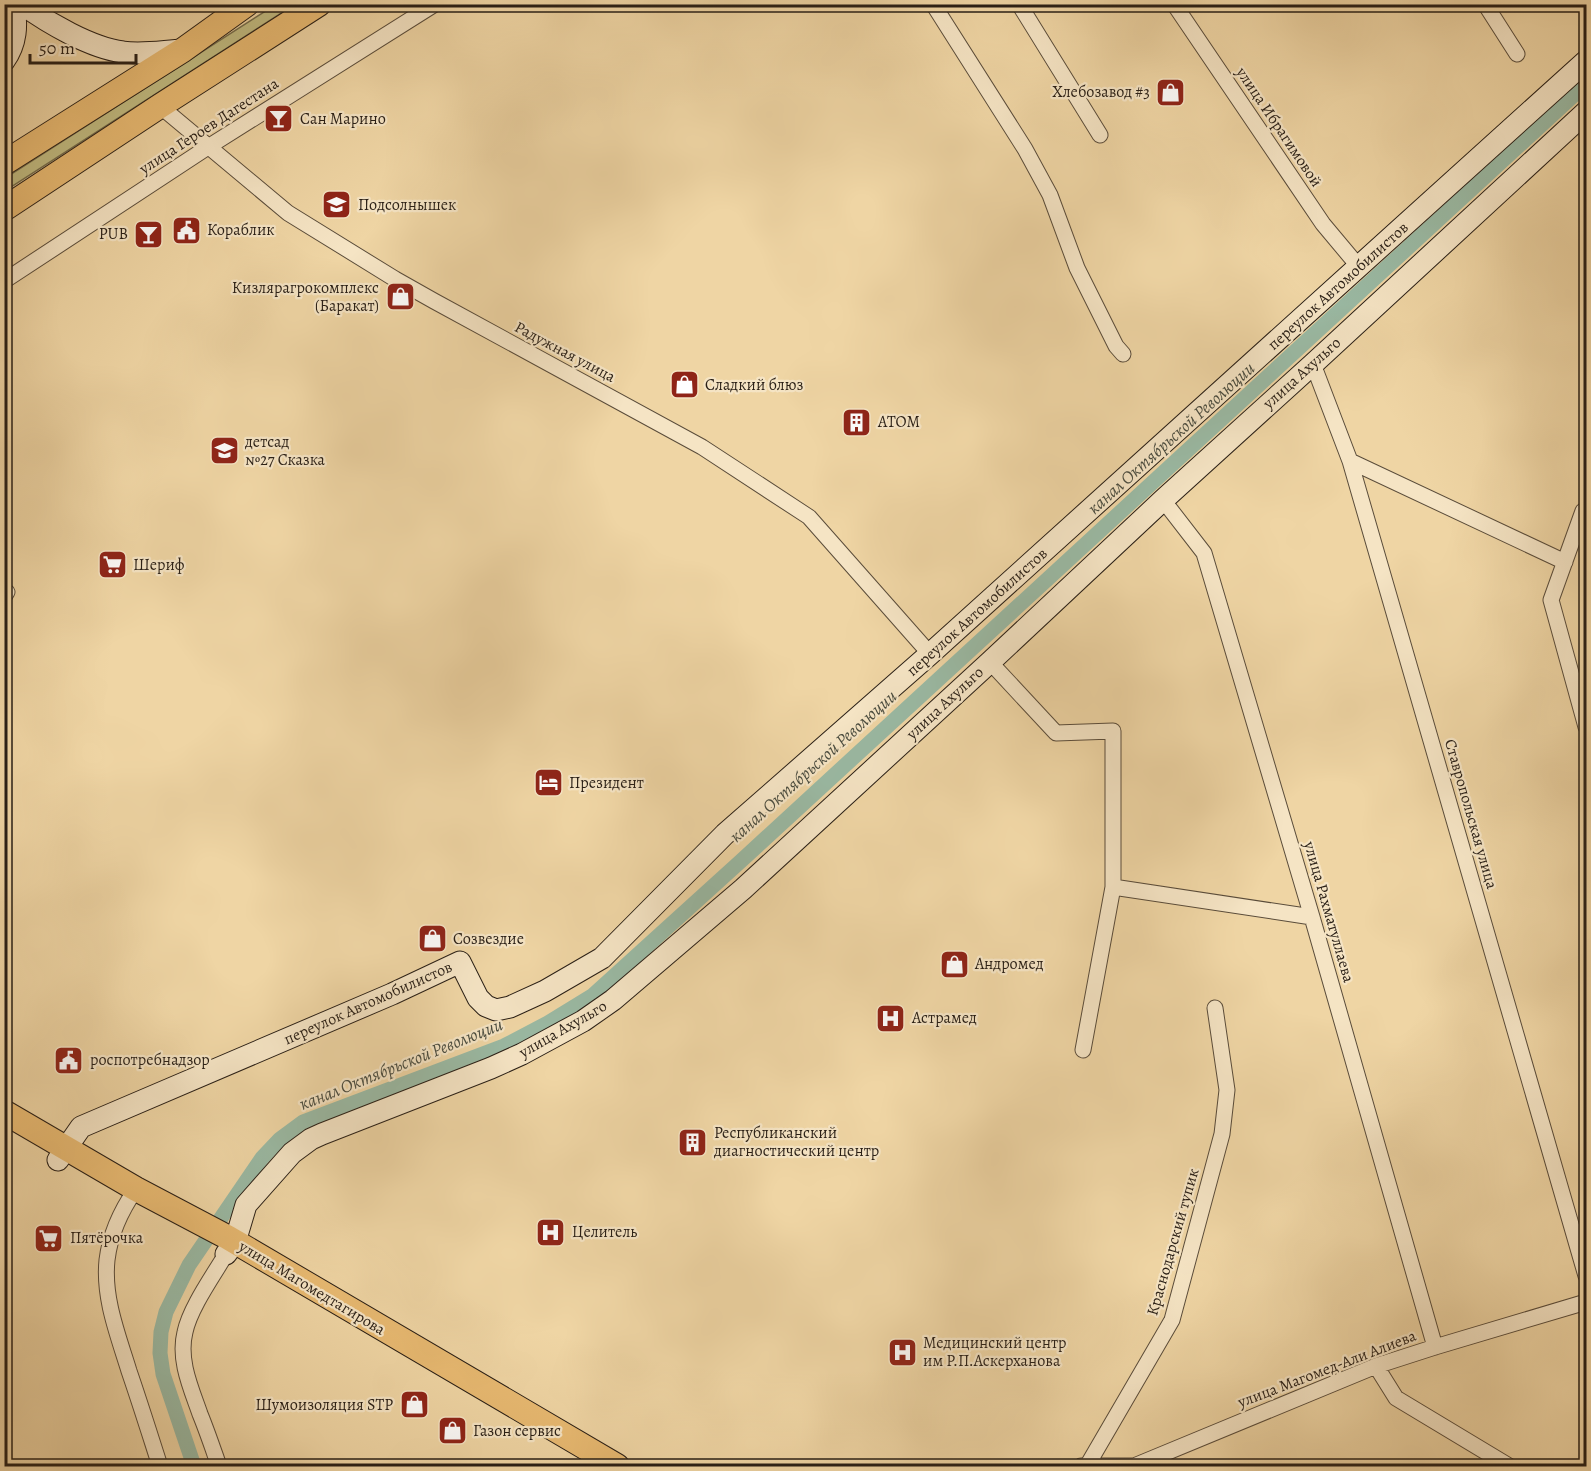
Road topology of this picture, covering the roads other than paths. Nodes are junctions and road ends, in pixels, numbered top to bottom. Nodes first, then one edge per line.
1 (14, 4) edge
2 (22, 4) edge
3 (247, 4) edge
4 (319, 4) edge
5 (435, 4) edge
6 (933, 4) edge
7 (1019, 4) edge
8 (1174, 4) edge
9 (1485, 4) edge
10 (183, 50) junction
11 (1517, 54) dead end
12 (4, 61) edge
13 (1587, 61) edge
14 (160, 106) junction
15 (1587, 112) edge
16 (1100, 135) dead end
17 (208, 147) junction
18 (4, 163) edge
19 (4, 209) edge
20 (1359, 267) junction
21 (4, 281) edge
22 (1123, 354) dead end
23 (1313, 364) junction
24 (1350, 461) junction
25 (1163, 500) junction
26 (1587, 509) edge
27 (1565, 562) junction
28 (4, 590) edge
29 (4, 597) edge
30 (930, 654) junction
31 (990, 662) junction
32 (1587, 728) edge
33 (1113, 887) junction
34 (1312, 917) junction
35 (1215, 1008) dead end
36 (1083, 1050) dead end
37 (4, 1112) edge
38 (4, 1130) edge
39 (63, 1154) junction
40 (132, 1194) junction
41 (227, 1246) junction
42 (1587, 1276) edge
43 (1587, 1302) edge
44 (1435, 1347) junction
45 (1376, 1366) junction
46 (1087, 1466) edge
47 (1135, 1466) edge
48 (160, 1467) edge
49 (219, 1467) edge
50 (590, 1467) edge
51 (617, 1467) edge
52 (1081, 1467) edge
53 (1509, 1467) edge

1 - 12 main road
2 - 10 main road
3 - 10 main road
4 - 14 main road
5 - 17 street, улица Героев Дагестана
6 - 22 street
7 - 16 street
8 - 20 street, улица Ибрагимовой
9 - 11 street
10 - 18 main road
13 - 20 main road, переулок Автомобилистов
14 - 17 street, Радужная улица
14 - 19 main road
15 - 23 main road, улица Ахульго
17 - 21 street, улица Героев Дагестана
17 - 30 street, Радужная улица
20 - 30 main road, переулок Автомобилистов
23 - 24 street, Ставропольская улица
23 - 25 main road, улица Ахульго
24 - 27 street
24 - 42 street, Ставропольская улица
25 - 31 main road, улица Ахульго
25 - 34 street, улица Рахматуллаева
26 - 27 street
27 - 32 street
28 - 29 street
30 - 39 main road, переулок Автомобилистов
31 - 33 street
31 - 41 main road, улица Ахульго
33 - 34 street
33 - 36 street
34 - 44 street, улица Рахматуллаева
35 - 46 street, Краснодарский тупик
37 - 39 main road, улица Магомедтагирова
38 - 39 main road, улица Магомедтагирова
39 - 40 main road, улица Магомедтагирова
40 - 41 main road, улица Магомедтагирова
40 - 48 street
41 - 49 street
41 - 50 main road, улица Магомедтагирова
41 - 51 main road, улица Магомедтагирова
43 - 44 street, улица Магомед-Али Алиева
44 - 45 street, улица Магомед-Али Алиева
45 - 47 street, улица Магомед-Али Алиева
45 - 53 street
46 - 47 street, улица Магомед-Али Алиева
46 - 52 street, улица Магомед-Али Алиева

